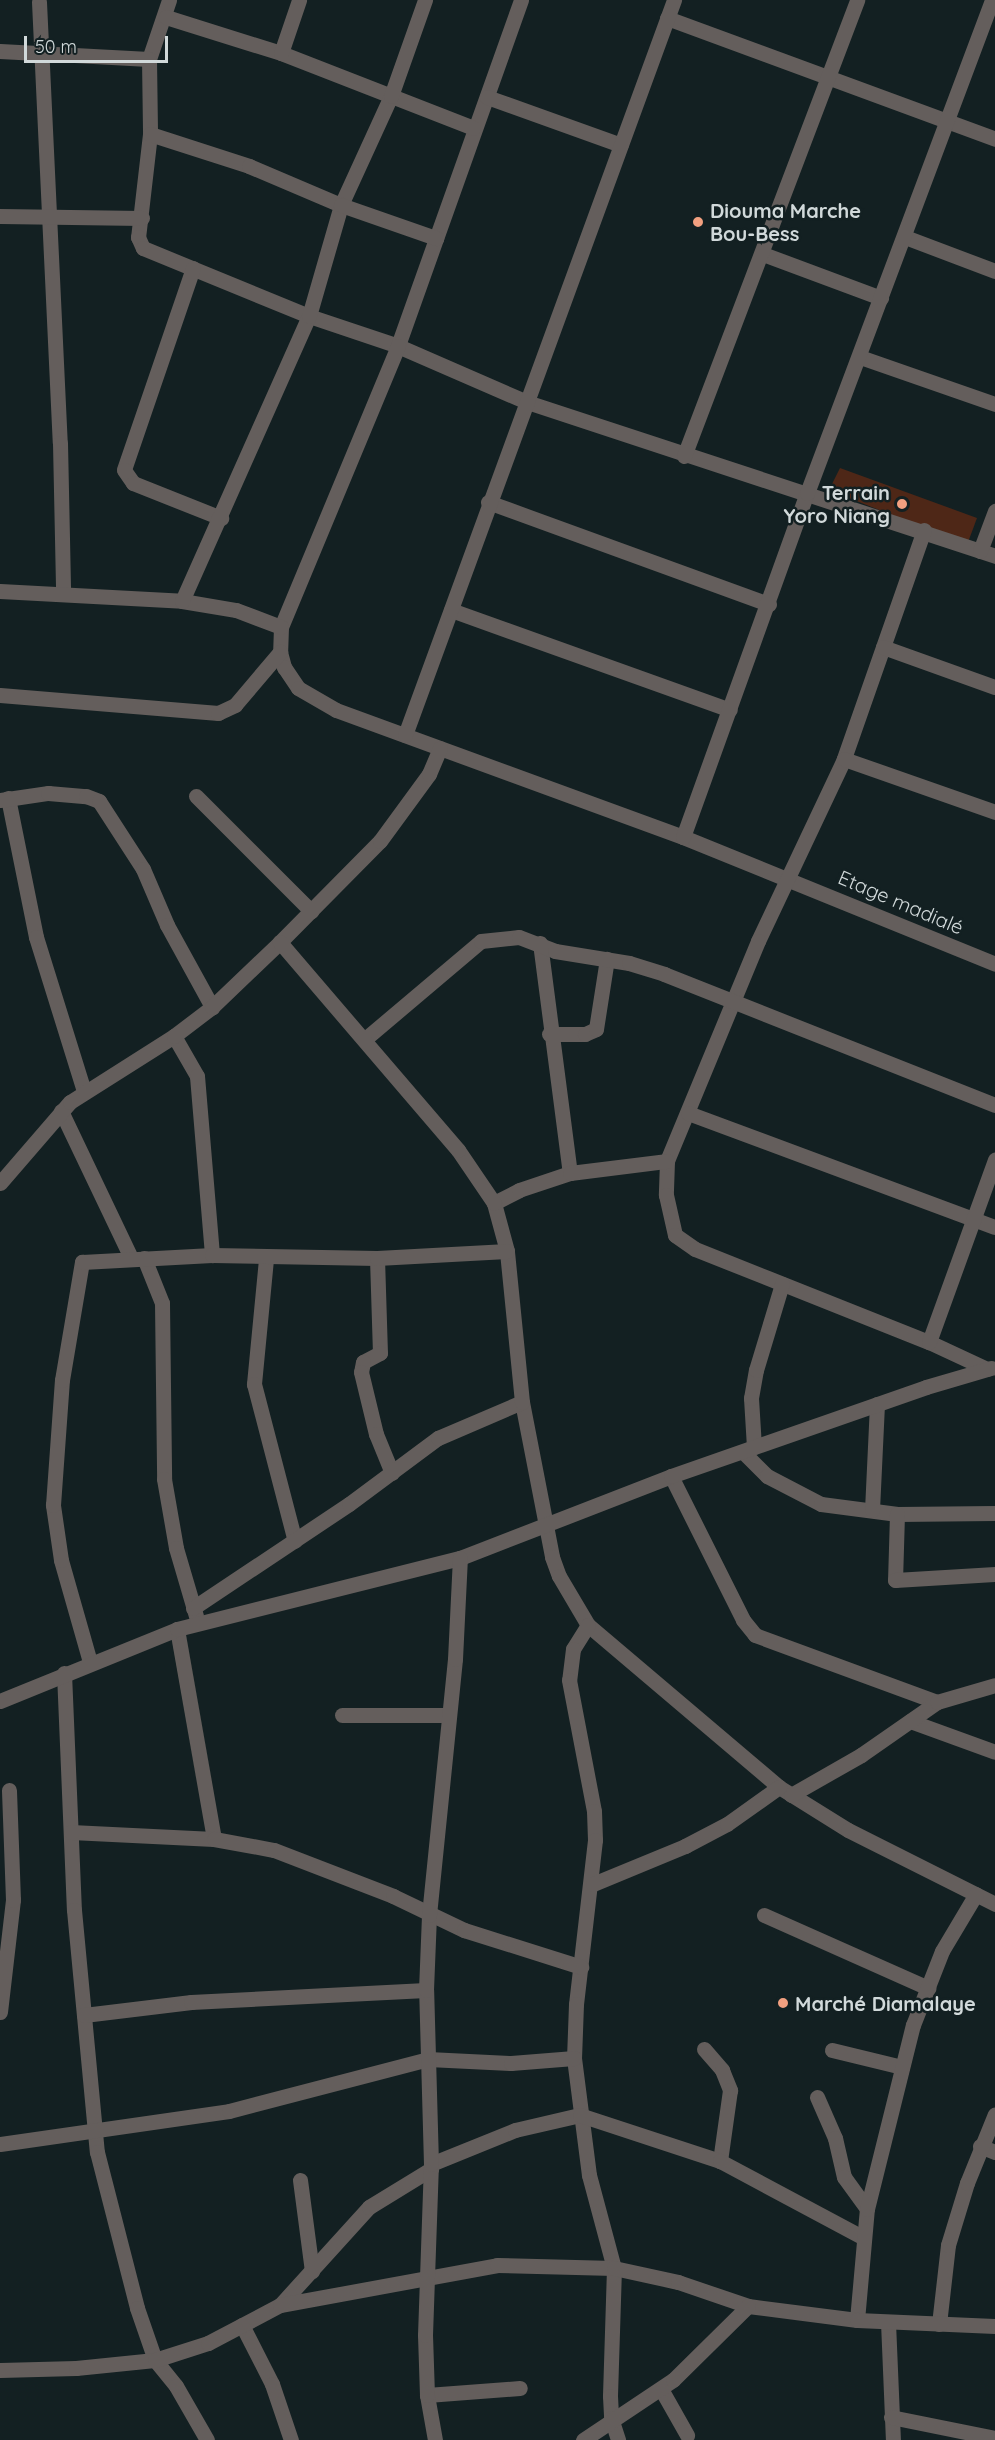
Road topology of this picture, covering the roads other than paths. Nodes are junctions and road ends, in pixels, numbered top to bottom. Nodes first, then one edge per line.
1 (169, 0) edge
2 (299, 0) edge
3 (425, 0) edge
4 (522, 0) edge
5 (674, 0) edge
6 (857, 0) edge
7 (992, 0) edge
8 (39, 2) dead end
9 (166, 17) junction
10 (667, 18) junction
11 (0, 51) edge
12 (281, 53) junction
13 (44, 55) junction
14 (148, 58) junction
15 (830, 77) junction
16 (391, 96) junction
17 (487, 97) junction
18 (948, 121) junction
19 (473, 128) junction
20 (150, 134) junction
21 (995, 139) edge
22 (621, 145) junction
23 (341, 205) junction
24 (47, 214) junction
25 (0, 216) edge
26 (142, 218) junction
27 (905, 237) junction
28 (436, 238) junction
29 (763, 254) junction
30 (193, 268) junction
31 (995, 271) edge
32 (881, 298) junction
33 (309, 316) junction
34 (398, 346) junction
35 (860, 357) junction
36 (527, 402) junction
37 (995, 404) edge
38 (684, 456) junction
39 (807, 493) junction
40 (488, 502) junction
41 (995, 511) edge
42 (221, 518) junction
43 (924, 530) junction
44 (988, 554) edge
45 (0, 591) edge
46 (63, 592) junction
47 (182, 601) junction
48 (770, 604) junction
49 (451, 610) junction
50 (281, 627) junction
51 (883, 647) junction
52 (280, 652) junction
53 (995, 687) edge
54 (0, 695) edge
55 (730, 710) junction
56 (405, 735) junction
57 (440, 748) junction
58 (844, 759) junction
59 (196, 796) dead end
60 (4, 799) edge
61 (995, 812) edge
62 (683, 837) junction
63 (791, 879) junction
64 (311, 911) junction
65 (280, 942) junction
66 (540, 943) junction
67 (607, 959) junction
68 (995, 964) edge
69 (732, 1002) junction
70 (212, 1007) junction
71 (549, 1034) junction
72 (174, 1036) junction
73 (365, 1039) junction
74 (84, 1091) junction
75 (995, 1105) edge
76 (61, 1111) junction
77 (688, 1113) junction
78 (995, 1160) edge
79 (667, 1161) junction
80 (570, 1173) junction
81 (0, 1183) edge
82 (494, 1203) junction
83 (974, 1219) junction
84 (995, 1227) edge
85 (507, 1251) junction
86 (212, 1255) junction
87 (137, 1258) junction
88 (376, 1258) junction
89 (266, 1259) junction
90 (782, 1284) junction
91 (929, 1342) junction
92 (991, 1368) edge
93 (522, 1402) junction
94 (878, 1404) junction
95 (749, 1450) junction
96 (392, 1473) junction
97 (671, 1476) junction
98 (872, 1510) junction
99 (995, 1513) edge
100 (897, 1514) junction
101 (549, 1525) junction
102 (295, 1541) junction
103 (460, 1558) junction
104 (995, 1574) edge
105 (193, 1608) junction
106 (198, 1624) junction
107 (588, 1625) junction
108 (177, 1629) junction
109 (90, 1662) junction
110 (64, 1673) junction
111 (995, 1685) edge
112 (0, 1701) edge
113 (937, 1702) junction
114 (342, 1715) dead end
115 (448, 1715) junction
116 (910, 1721) junction
117 (995, 1752) edge
118 (9, 1790) dead end
119 (785, 1791) junction
120 (71, 1832) junction
121 (214, 1839) junction
122 (593, 1884) junction
123 (975, 1894) junction
124 (7, 1903) edge
125 (995, 1904) edge
126 (429, 1915) junction
127 (764, 1915) dead end
128 (581, 1967) junction
129 (928, 1988) junction
130 (426, 1990) junction
131 (0, 2012) edge
132 (84, 2015) junction
133 (704, 2049) dead end
134 (832, 2050) dead end
135 (574, 2058) junction
136 (428, 2059) junction
137 (902, 2067) junction
138 (817, 2097) dead end
139 (995, 2114) edge
140 (580, 2115) junction
141 (93, 2129) junction
142 (0, 2144) edge
143 (981, 2146) junction
144 (995, 2152) edge
145 (720, 2161) junction
146 (431, 2167) junction
147 (300, 2180) dead end
148 (867, 2209) junction
149 (864, 2238) junction
150 (614, 2268) junction
151 (312, 2271) junction
152 (426, 2275) junction
153 (280, 2305) junction
154 (748, 2306) junction
155 (857, 2320) junction
156 (888, 2322) junction
157 (939, 2324) junction
158 (242, 2325) junction
159 (995, 2326) edge
160 (155, 2360) junction
161 (0, 2370) edge
162 (520, 2388) dead end
163 (661, 2389) junction
164 (427, 2395) junction
165 (891, 2417) junction
166 (611, 2418) junction
167 (687, 2435) dead end
168 (995, 2438) edge
169 (207, 2440) edge
170 (291, 2440) edge
171 (435, 2440) edge
172 (583, 2440) edge
173 (618, 2440) edge
174 (893, 2440) edge

1 - 9 street
2 - 12 street
3 - 16 street
4 - 17 street
5 - 10 street
6 - 15 street
7 - 18 street
8 - 13 street
9 - 12 street
9 - 14 street
10 - 15 street
10 - 22 street
11 - 13 street
12 - 16 street
13 - 14 street
13 - 24 street
14 - 20 street
15 - 18 street
15 - 29 street
16 - 19 street
16 - 23 street
17 - 19 street
17 - 22 street
18 - 21 street
18 - 27 street
19 - 28 street
20 - 23 street
20 - 26 street
22 - 36 street
23 - 28 street
23 - 33 street
24 - 25 street
24 - 26 street
24 - 46 street
26 - 30 street
27 - 31 street
27 - 32 street
28 - 34 street
29 - 32 street
29 - 38 street
30 - 33 street
30 - 42 street
32 - 35 street
33 - 34 street
33 - 42 street
34 - 36 street
34 - 50 street
35 - 37 street
35 - 39 street
36 - 38 street
36 - 40 street
38 - 39 street
39 - 43 street
39 - 48 street
40 - 48 street
40 - 49 street
41 - 44 street
42 - 47 street
43 - 44 street
43 - 51 street
45 - 46 street
46 - 47 street
47 - 50 street
48 - 55 street
49 - 55 street
49 - 56 street
50 - 52 street
51 - 53 street
51 - 58 street
52 - 54 street
52 - 56 street, Etage madialé
55 - 62 street
56 - 57 street, Etage madialé
57 - 62 street, Etage madialé
57 - 64 street
58 - 61 street
58 - 63 street
59 - 64 street
60 - 70 street
60 - 74 street
62 - 63 street, Etage madialé
63 - 68 street, Etage madialé
63 - 69 street
64 - 65 street
65 - 70 street
65 - 73 street
66 - 67 street
66 - 71 street
66 - 73 street
67 - 69 street
67 - 71 street
69 - 75 street
69 - 77 street
70 - 72 street
71 - 80 street
72 - 74 street
72 - 86 street
73 - 82 street
74 - 76 street
76 - 81 street
76 - 87 street
77 - 79 street
77 - 83 street
78 - 83 street
79 - 80 street
79 - 90 street
80 - 82 street
82 - 85 street
83 - 84 street
83 - 91 street
85 - 88 street
85 - 93 street
86 - 87 street
86 - 89 street
87 - 105 street
87 - 109 street
88 - 89 street
88 - 96 street
89 - 102 street
90 - 91 street
90 - 95 street
91 - 92 street
92 - 94 street
93 - 96 street
93 - 101 street
94 - 95 street
94 - 98 street
95 - 97 street
95 - 98 street
96 - 102 street
97 - 101 street
97 - 113 street
98 - 100 street
99 - 100 street
100 - 104 street
101 - 103 street
101 - 107 street
102 - 105 street
103 - 106 street
103 - 115 street
105 - 106 street
106 - 108 street
107 - 119 street
107 - 122 street
108 - 109 street
108 - 121 street
109 - 110 street
110 - 112 street
110 - 120 street
111 - 113 street
113 - 116 street
114 - 115 street
115 - 126 street
116 - 117 street
116 - 119 street
118 - 124 street
119 - 122 street
119 - 123 street
120 - 121 street
120 - 132 street
121 - 126 street
122 - 128 street
123 - 125 street
123 - 129 street
124 - 131 street
126 - 128 street
126 - 130 street
127 - 129 street
128 - 135 street
129 - 137 street
130 - 132 street
130 - 136 street
132 - 141 street
133 - 145 street
134 - 137 street
135 - 136 street
135 - 140 street
136 - 141 street
136 - 146 street
137 - 148 street
138 - 148 street
139 - 143 street
140 - 145 street
140 - 146 street
140 - 150 street
141 - 142 street
141 - 160 street
143 - 144 street
143 - 157 street
145 - 149 street
146 - 151 street
146 - 152 street
147 - 151 street
148 - 149 street
149 - 155 street
150 - 152 street
150 - 154 street
150 - 166 street
151 - 153 street
152 - 153 street
152 - 164 street
153 - 158 street
154 - 155 street
154 - 163 street
155 - 156 street
156 - 157 street
156 - 165 street
157 - 159 street
158 - 160 street
158 - 170 street
160 - 161 street
160 - 169 street
162 - 164 street
163 - 166 street
163 - 167 street
164 - 171 street
165 - 168 street
165 - 174 street
166 - 172 street
166 - 173 street

